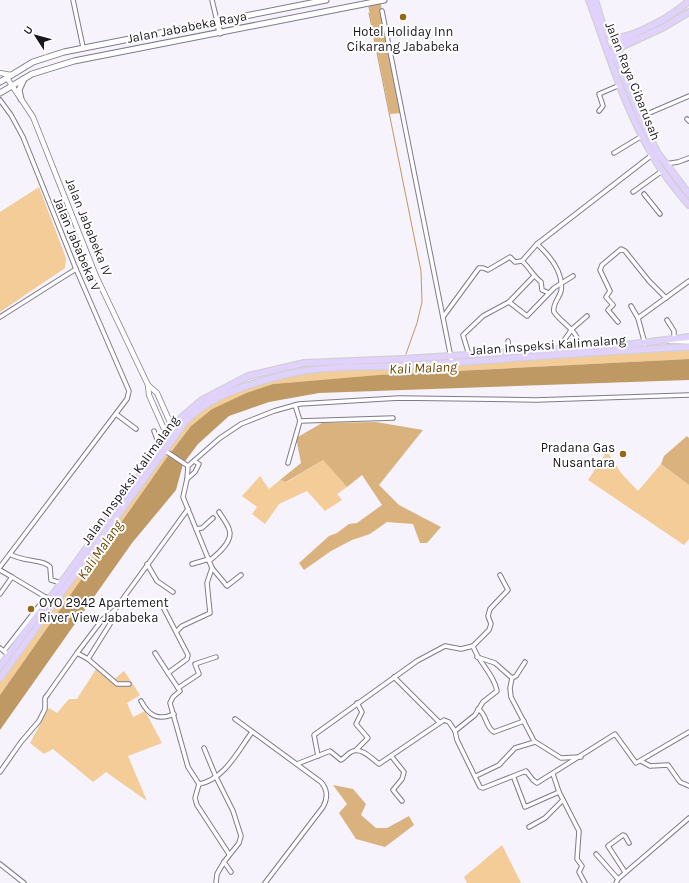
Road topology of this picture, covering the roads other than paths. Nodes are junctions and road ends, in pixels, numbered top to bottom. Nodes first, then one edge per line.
1 (73, 0) edge
2 (212, 0) edge
3 (326, 0) edge
4 (382, 0) edge
5 (589, 0) edge
6 (595, 0) edge
7 (689, 0) edge
8 (382, 11) dead end
9 (689, 12) edge
10 (217, 21) junction
11 (639, 32) junction
12 (220, 33) junction
13 (603, 37) junction
14 (82, 47) junction
15 (617, 48) junction
16 (84, 58) junction
17 (611, 58) junction
18 (0, 73) edge
19 (9, 77) junction
20 (25, 78) junction
21 (0, 82) edge
22 (621, 84) junction
23 (12, 86) junction
24 (0, 93) edge
25 (689, 96) edge
26 (21, 99) junction
27 (0, 100) edge
28 (599, 111) dead end
29 (640, 117) junction
30 (642, 136) junction
31 (614, 153) dead end
32 (652, 155) junction
33 (689, 158) edge
34 (665, 164) junction
35 (662, 171) junction
36 (688, 191) edge
37 (633, 192) dead end
38 (644, 194) dead end
39 (689, 205) edge
40 (660, 214) dead end
41 (537, 244) junction
42 (522, 261) junction
43 (76, 269) junction
44 (534, 276) junction
45 (573, 276) dead end
46 (689, 281) edge
47 (561, 283) junction
48 (549, 293) junction
49 (666, 298) junction
50 (509, 302) junction
51 (631, 306) dead end
52 (587, 316) dead end
53 (0, 317) edge
54 (443, 317) junction
55 (638, 318) junction
56 (667, 320) dead end
57 (618, 322) dead end
58 (572, 329) junction
59 (689, 337) edge
60 (674, 338) junction
61 (665, 340) junction
62 (508, 341) dead end
63 (689, 341) edge
64 (682, 342) junction
65 (646, 346) junction
66 (580, 347) junction
67 (689, 347) edge
68 (663, 348) junction
69 (558, 349) junction
70 (534, 350) junction
71 (509, 352) junction
72 (581, 354) junction
73 (469, 355) junction
74 (451, 356) junction
75 (496, 357) junction
76 (535, 357) junction
77 (452, 363) junction
78 (301, 364) junction
79 (302, 372) junction
80 (148, 385) junction
81 (689, 395) edge
82 (295, 405) junction
83 (116, 414) junction
84 (393, 418) dead end
85 (300, 421) junction
86 (181, 423) junction
87 (136, 429) dead end
88 (154, 431) dead end
89 (175, 431) junction
90 (169, 439) junction
91 (162, 448) junction
92 (194, 461) junction
93 (288, 463) dead end
94 (186, 465) junction
95 (187, 479) junction
96 (188, 509) junction
97 (219, 512) dead end
98 (213, 518) dead end
99 (196, 529) junction
100 (10, 554) junction
101 (209, 560) junction
102 (147, 564) junction
103 (192, 564) dead end
104 (0, 568) edge
105 (212, 568) junction
106 (241, 575) dead end
107 (500, 575) dead end
108 (12, 577) junction
109 (61, 583) junction
110 (173, 592) dead end
111 (0, 594) edge
112 (47, 598) junction
113 (164, 607) dead end
114 (114, 611) junction
115 (177, 631) junction
116 (473, 646) junction
117 (0, 648) edge
118 (7, 653) junction
119 (77, 653) junction
120 (155, 653) dead end
121 (216, 657) dead end
122 (477, 657) junction
123 (88, 659) junction
124 (525, 662) dead end
125 (0, 667) edge
126 (168, 673) junction
127 (394, 677) junction
128 (0, 678) edge
129 (512, 678) junction
130 (129, 684) dead end
131 (178, 688) junction
132 (141, 701) dead end
133 (357, 703) junction
134 (478, 709) junction
135 (174, 714) junction
136 (235, 719) dead end
137 (524, 721) junction
138 (439, 722) junction
139 (455, 731) junction
140 (252, 732) junction
141 (689, 732) edge
142 (535, 742) junction
143 (204, 748) dead end
144 (356, 750) junction
145 (318, 756) junction
146 (392, 756) junction
147 (581, 757) junction
148 (641, 761) junction
149 (297, 764) junction
150 (0, 772) edge
151 (553, 774) junction
152 (476, 776) junction
153 (216, 777) junction
154 (514, 778) junction
155 (199, 784) junction
156 (689, 786) edge
157 (559, 792) junction
158 (563, 800) junction
159 (402, 801) dead end
160 (689, 818) edge
161 (529, 827) dead end
162 (629, 842) dead end
163 (229, 854) junction
164 (596, 854) dead end
165 (224, 862) junction
166 (0, 864) edge
167 (231, 872) dead end
168 (625, 872) junction
169 (617, 882) edge
170 (24, 883) edge
171 (216, 883) edge
172 (265, 883) edge
173 (584, 883) edge

1 - 14 street
2 - 10 street
3 - 10 main road, Jalan Jababeka Raya
4 - 12 main road, Jalan Jababeka Raya
5 - 13 main road, Jalan Raya Cibarusah
6 - 11 main road, Jalan Raya Cibarusah
7 - 11 main road, Jalan Raya Cibarusah
8 - 54 street
9 - 15 main road, Jalan Raya Cibarusah
10 - 12 main road
10 - 14 main road, Jalan Jababeka Raya
11 - 15 main road
12 - 16 main road, Jalan Jababeka Raya
13 - 15 main road
13 - 17 main road, Jalan Raya Cibarusah
14 - 16 main road
14 - 19 main road, Jalan Jababeka Raya
15 - 17 main road
15 - 29 main road, Jalan Raya Cibarusah
16 - 20 main road, Jalan Jababeka Raya
17 - 22 main road, Jalan Raya Cibarusah
18 - 19 street
19 - 21 main road, Jalan Jababeka Raya
19 - 23 street, Jalan Jababeka IV
20 - 23 main road, Jalan Jababeka Raya
20 - 26 main road
22 - 28 street
22 - 30 main road, Jalan Raya Cibarusah
23 - 24 main road, Jalan Jababeka Raya
23 - 26 street, Jalan Jababeka IV
25 - 29 street
26 - 80 street, Jalan Jababeka IV
27 - 43 street, Jalan Jababeka V
29 - 34 main road, Jalan Raya Cibarusah
30 - 31 street
30 - 32 main road, Jalan Raya Cibarusah
32 - 35 main road, Jalan Raya Cibarusah
32 - 41 street
33 - 34 street
34 - 36 main road, Jalan Raya Cibarusah
35 - 37 street
35 - 39 main road, Jalan Raya Cibarusah
38 - 40 street
41 - 42 street
41 - 47 street
42 - 44 street
42 - 54 street
43 - 53 street
43 - 83 street, Jalan Jababeka V
44 - 48 street
44 - 50 street
45 - 47 street
46 - 49 street
47 - 48 street
47 - 58 street
48 - 50 street
49 - 55 street
49 - 57 street
50 - 73 street
51 - 55 street
52 - 58 street
54 - 74 street
55 - 65 street
56 - 60 street
58 - 66 street
58 - 69 street
59 - 60 main road, Jalan Inspeksi Kalimalang
60 - 61 main road, Jalan Inspeksi Kalimalang
61 - 64 main road
61 - 65 main road, Jalan Inspeksi Kalimalang
62 - 71 street
63 - 64 main road
64 - 68 main road
65 - 66 main road, Jalan Inspeksi Kalimalang
65 - 68 main road, Jalan Inspeksi Kalimalang
65 - 72 main road, Jalan Inspeksi Kalimalang
66 - 69 main road, Jalan Inspeksi Kalimalang
66 - 72 street
67 - 68 main road, Jalan Inspeksi Kalimalang
69 - 70 main road, Jalan Inspeksi Kalimalang
70 - 71 main road, Jalan Inspeksi Kalimalang
70 - 76 main road
71 - 75 main road, Jalan Inspeksi Kalimalang
72 - 76 main road, Jalan Inspeksi Kalimalang
73 - 74 main road, Jalan Inspeksi Kalimalang
73 - 75 main road, Jalan Inspeksi Kalimalang
74 - 77 street
74 - 78 main road, Jalan Inspeksi Kalimalang
75 - 76 main road, Jalan Inspeksi Kalimalang
75 - 77 main road, Jalan Inspeksi Kalimalang
77 - 79 main road, Jalan Inspeksi Kalimalang
78 - 79 main road
78 - 86 main road, Jalan Inspeksi Kalimalang
79 - 86 main road, Jalan Inspeksi Kalimalang
80 - 89 street, Jalan Jababeka IV
80 - 90 street, Jalan Jababeka IV
81 - 82 street
82 - 85 street
82 - 92 street
83 - 87 street
83 - 100 street
84 - 85 street
85 - 93 street
86 - 89 main road, Jalan Inspeksi Kalimalang
88 - 91 street
89 - 90 main road, Jalan Inspeksi Kalimalang
90 - 91 main road, Jalan Inspeksi Kalimalang
91 - 94 street
91 - 109 main road, Jalan Inspeksi Kalimalang
91 - 128 main road, Jalan Inspeksi Kalimalang
92 - 94 street
92 - 95 street
94 - 95 street
95 - 96 street
96 - 99 street
96 - 102 street
97 - 101 street
98 - 99 street
99 - 101 street
100 - 104 street
100 - 109 street
101 - 103 street
101 - 105 street
102 - 110 street
102 - 114 street
104 - 108 street
105 - 106 street
105 - 115 street
107 - 116 street
108 - 111 street
108 - 112 street
109 - 112 main road, Jalan Inspeksi Kalimalang
112 - 118 main road, Jalan Inspeksi Kalimalang
113 - 115 street
114 - 119 street
114 - 123 street
115 - 126 street
116 - 122 street
116 - 127 street
117 - 118 street
118 - 125 main road, Jalan Inspeksi Kalimalang
119 - 123 street
119 - 150 street
120 - 126 street
121 - 131 street
122 - 129 street
122 - 134 street
123 - 130 street
124 - 129 street
126 - 131 street
127 - 133 street
127 - 138 street
129 - 137 street
131 - 135 street
132 - 135 street
133 - 144 street
133 - 145 street
134 - 137 street
134 - 139 street
135 - 155 street
136 - 140 street
137 - 142 street
138 - 139 street
138 - 146 street
139 - 152 street
140 - 149 street
140 - 153 street
141 - 148 street
142 - 147 street
142 - 152 street
143 - 153 street
144 - 145 street
144 - 146 street
145 - 149 street
146 - 159 street
147 - 148 street
147 - 151 street
148 - 156 street
149 - 172 street
151 - 154 street
151 - 157 street
152 - 154 street
153 - 155 street
153 - 163 street
154 - 157 street
155 - 163 street
157 - 158 street
158 - 161 street
158 - 173 street
160 - 168 street
162 - 168 street
163 - 165 street
164 - 169 street
165 - 167 street
165 - 171 street
166 - 170 street
168 - 169 street

